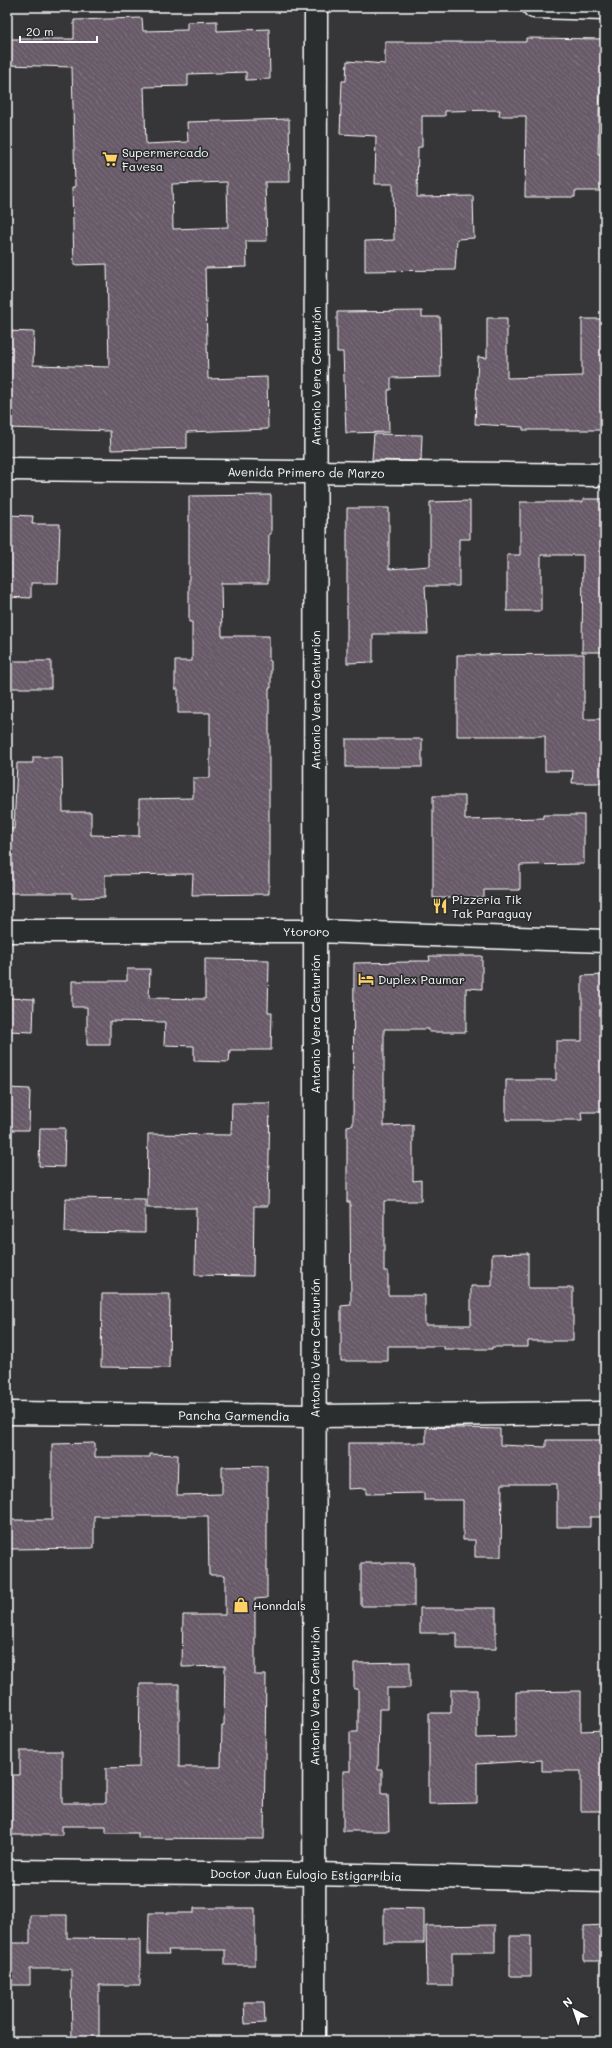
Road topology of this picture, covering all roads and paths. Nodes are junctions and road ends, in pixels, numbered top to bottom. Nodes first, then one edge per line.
1 (316, 7) edge
2 (534, 7) edge
3 (605, 9) edge
4 (7, 469) edge
5 (316, 473) junction
6 (605, 475) edge
7 (7, 931) edge
8 (316, 931) junction
9 (605, 941) edge
10 (7, 1413) edge
11 (605, 1413) edge
12 (315, 1416) junction
13 (7, 1871) edge
14 (314, 1874) junction
15 (605, 1881) edge
16 (314, 2041) edge

1 - 5 street, Antonio Vera Centurión
2 - 3 street
4 - 5 street, Avenida Primero de Marzo
5 - 6 street, Avenida Primero de Marzo
5 - 8 street, Antonio Vera Centurión
7 - 8 street, Ytororo
8 - 9 street, Ytororo
8 - 12 street, Antonio Vera Centurión
10 - 12 street, Pancha Garmendia
11 - 12 street, Pancha Garmendia
12 - 14 street, Antonio Vera Centurión
13 - 14 street, Doctor Juan Eulogio Estigarribia
14 - 15 street, Doctor Juan Eulogio Estigarribia
14 - 16 street, Antonio Vera Centurión

